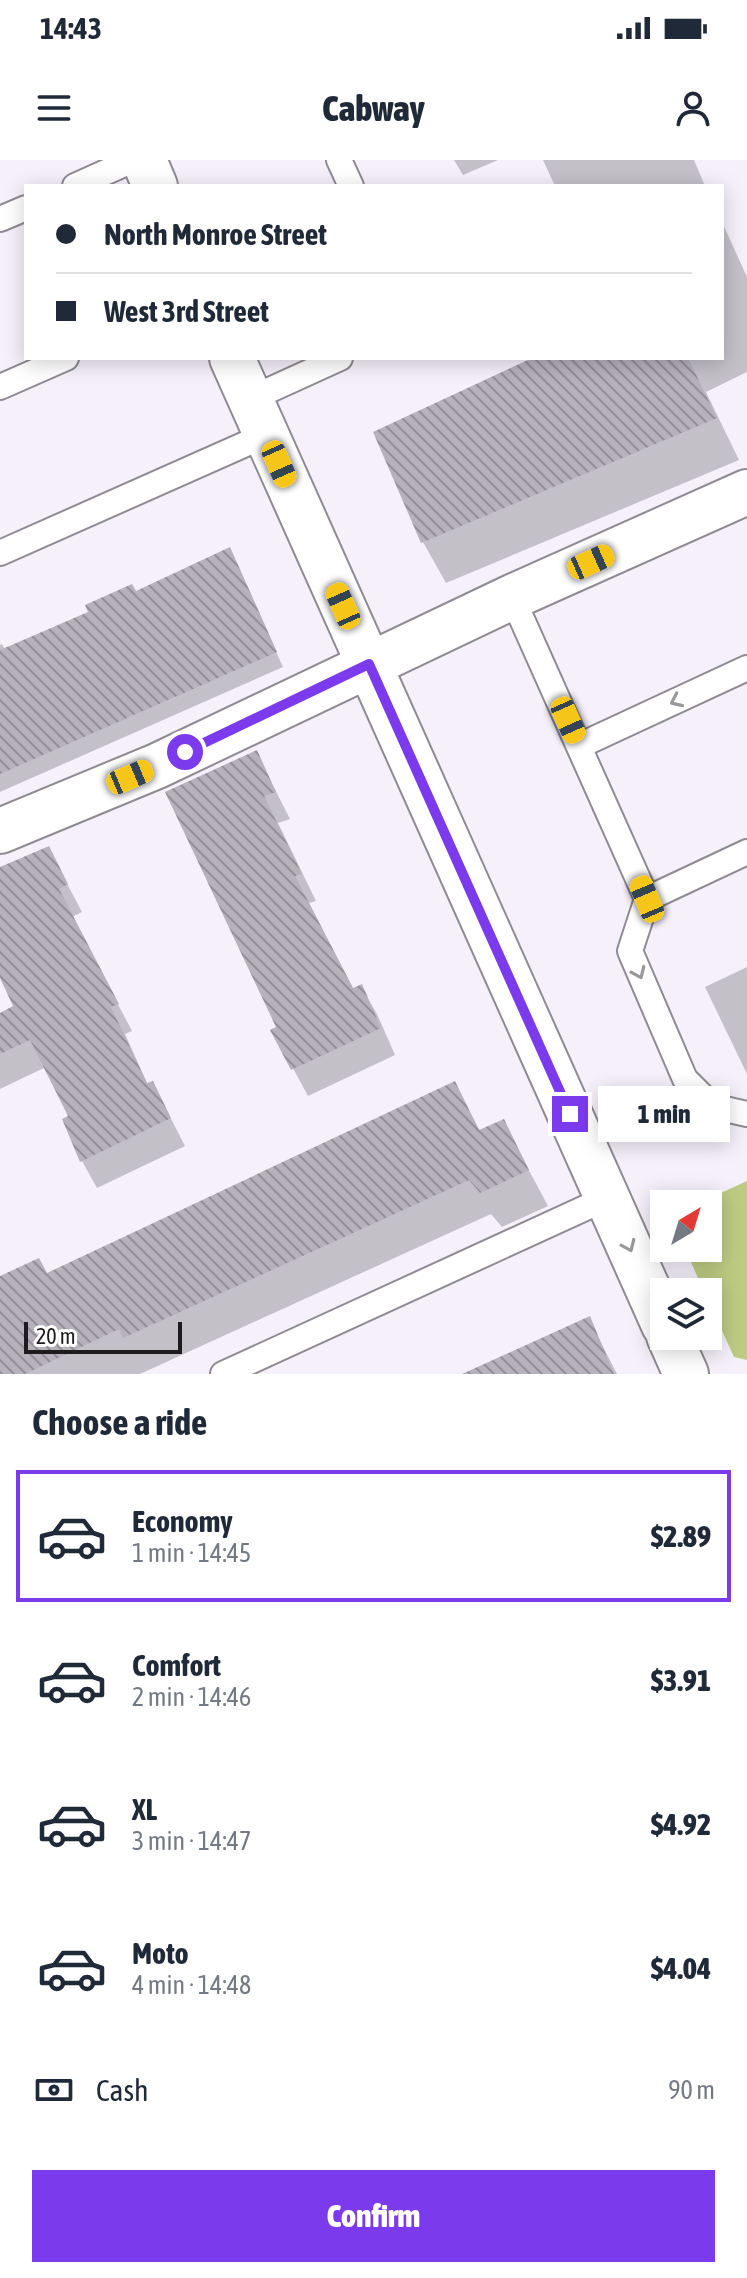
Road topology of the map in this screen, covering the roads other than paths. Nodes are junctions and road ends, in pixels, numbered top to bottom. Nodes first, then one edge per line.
1 (133, 160) edge
2 (144, 160) edge
3 (339, 160) edge
4 (79, 184) edge
5 (154, 184) edge
6 (350, 184) edge
7 (24, 209) edge
8 (0, 219) edge
9 (61, 360) edge
10 (233, 360) edge
11 (337, 360) edge
12 (0, 387) edge
13 (258, 417) junction
14 (747, 492) edge
15 (0, 553) edge
16 (512, 597) junction
17 (369, 664) junction
18 (747, 668) edge
19 (579, 746) junction
20 (0, 831) edge
21 (747, 852) edge
22 (647, 899) junction
23 (747, 1114) edge
24 (607, 1198) junction
25 (650, 1294) edge
26 (675, 1350) edge
27 (223, 1374) edge
28 (686, 1374) edge

1 - 4 lane
2 - 5 street
3 - 6 lane
7 - 8 lane
9 - 12 lane
10 - 13 street
11 - 13 lane
13 - 15 lane
13 - 17 street
14 - 16 street
16 - 17 street
16 - 19 lane
17 - 20 street
17 - 24 street
18 -> 19 lane
19 - 22 lane
21 - 22 lane
22 -> 23 lane
24 -> 25 street
24 - 27 lane
26 - 28 street

